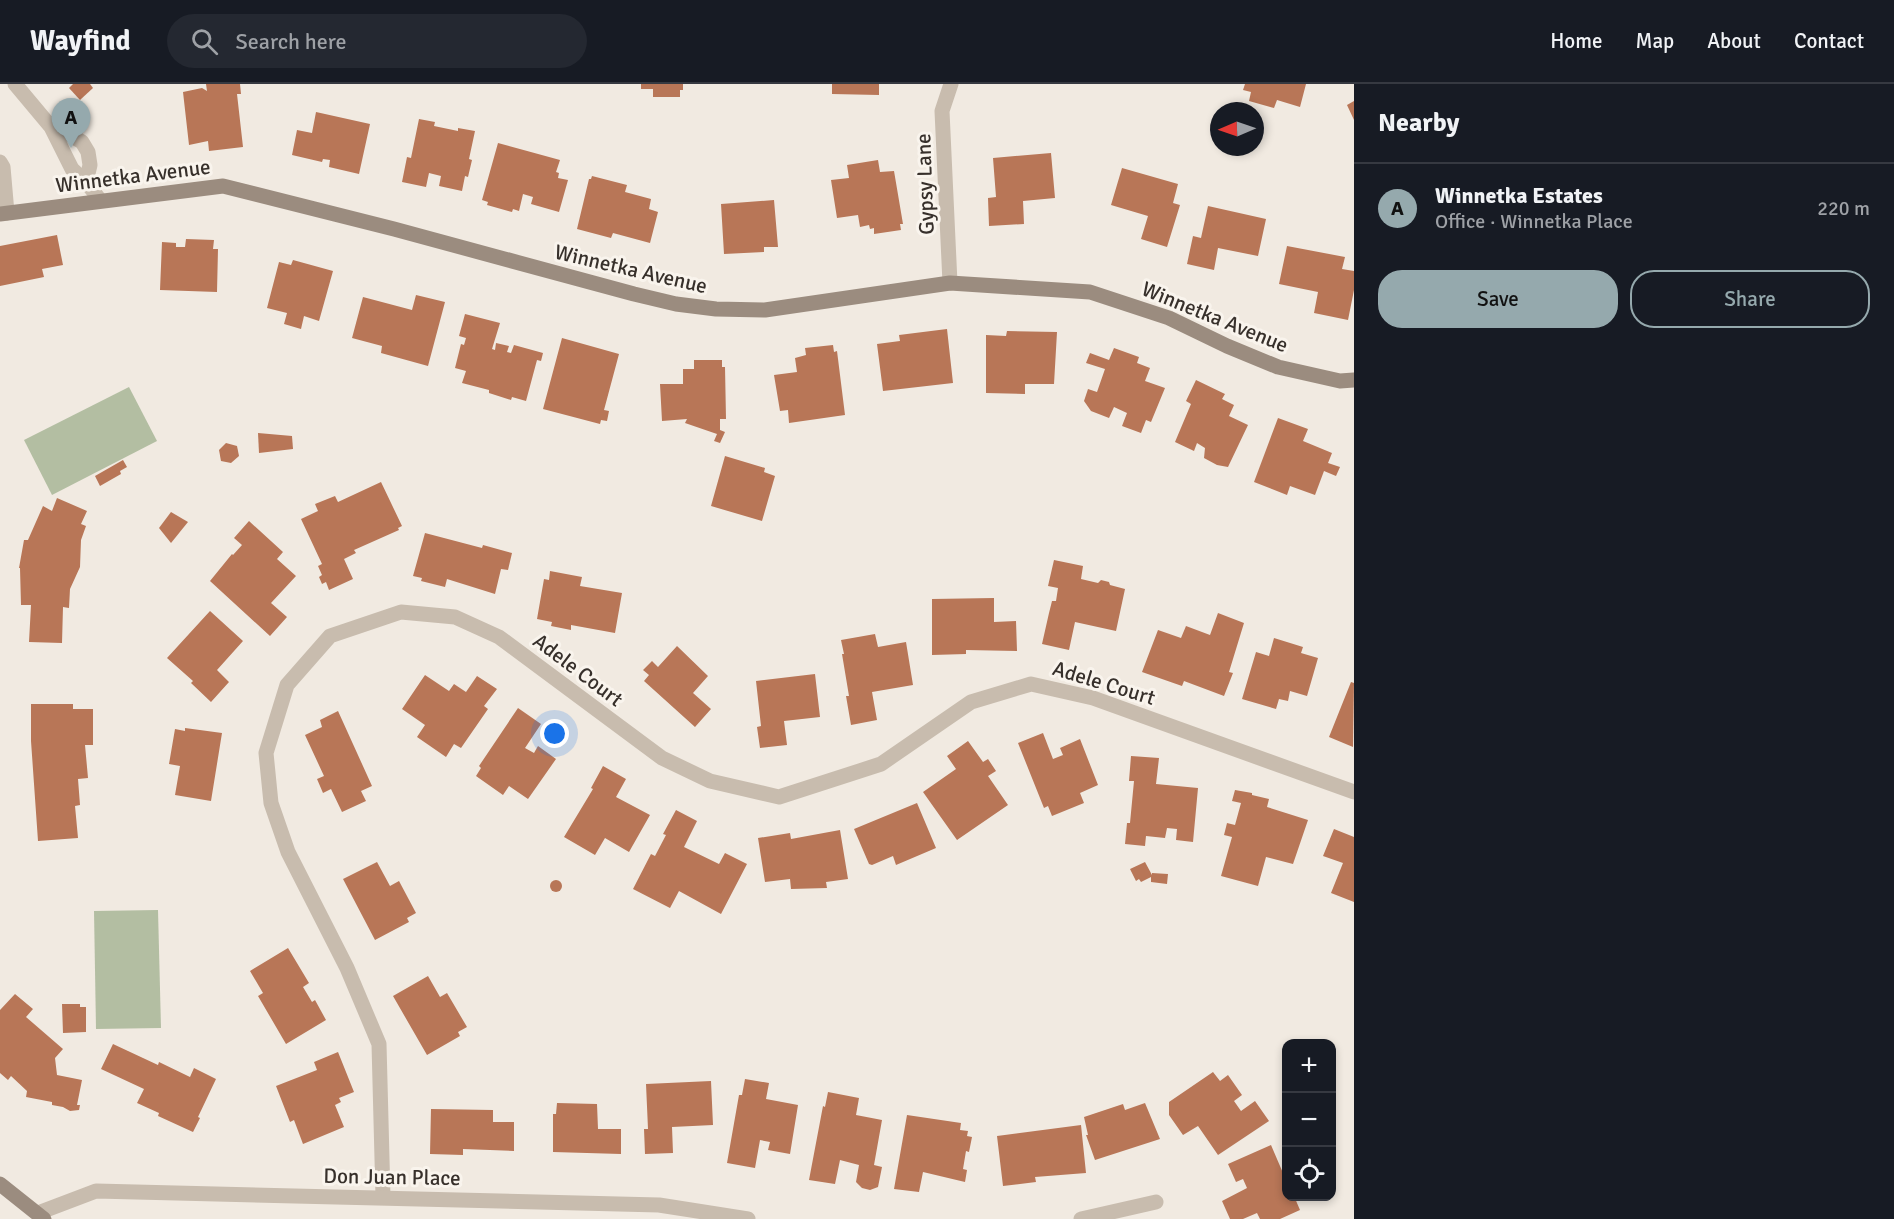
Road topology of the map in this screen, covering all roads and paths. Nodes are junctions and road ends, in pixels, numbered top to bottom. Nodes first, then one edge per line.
1 (15, 84) edge
2 (951, 84) edge
3 (46, 122) junction
4 (0, 162) edge
5 (87, 182) junction
6 (100, 200) junction
7 (3, 213) edge
8 (950, 283) junction
9 (1354, 380) edge
10 (1354, 792) edge
11 (0, 1184) edge
12 (383, 1197) junction
13 (1156, 1202) dead end
14 (41, 1216) edge
15 (748, 1219) edge
16 (1081, 1219) edge

1 - 3 street
2 - 8 street, Gypsy Lane
3 - 5 street
3 - 5 street
4 - 7 street
5 - 6 street
6 - 7 main road, Winnetka Avenue
6 - 8 main road, Winnetka Avenue
8 - 9 main road, Winnetka Avenue
10 - 12 street, Adele Court
11 - 14 main road
12 - 14 street, Don Juan Place
12 - 15 street, Don Juan Place
13 - 16 street

